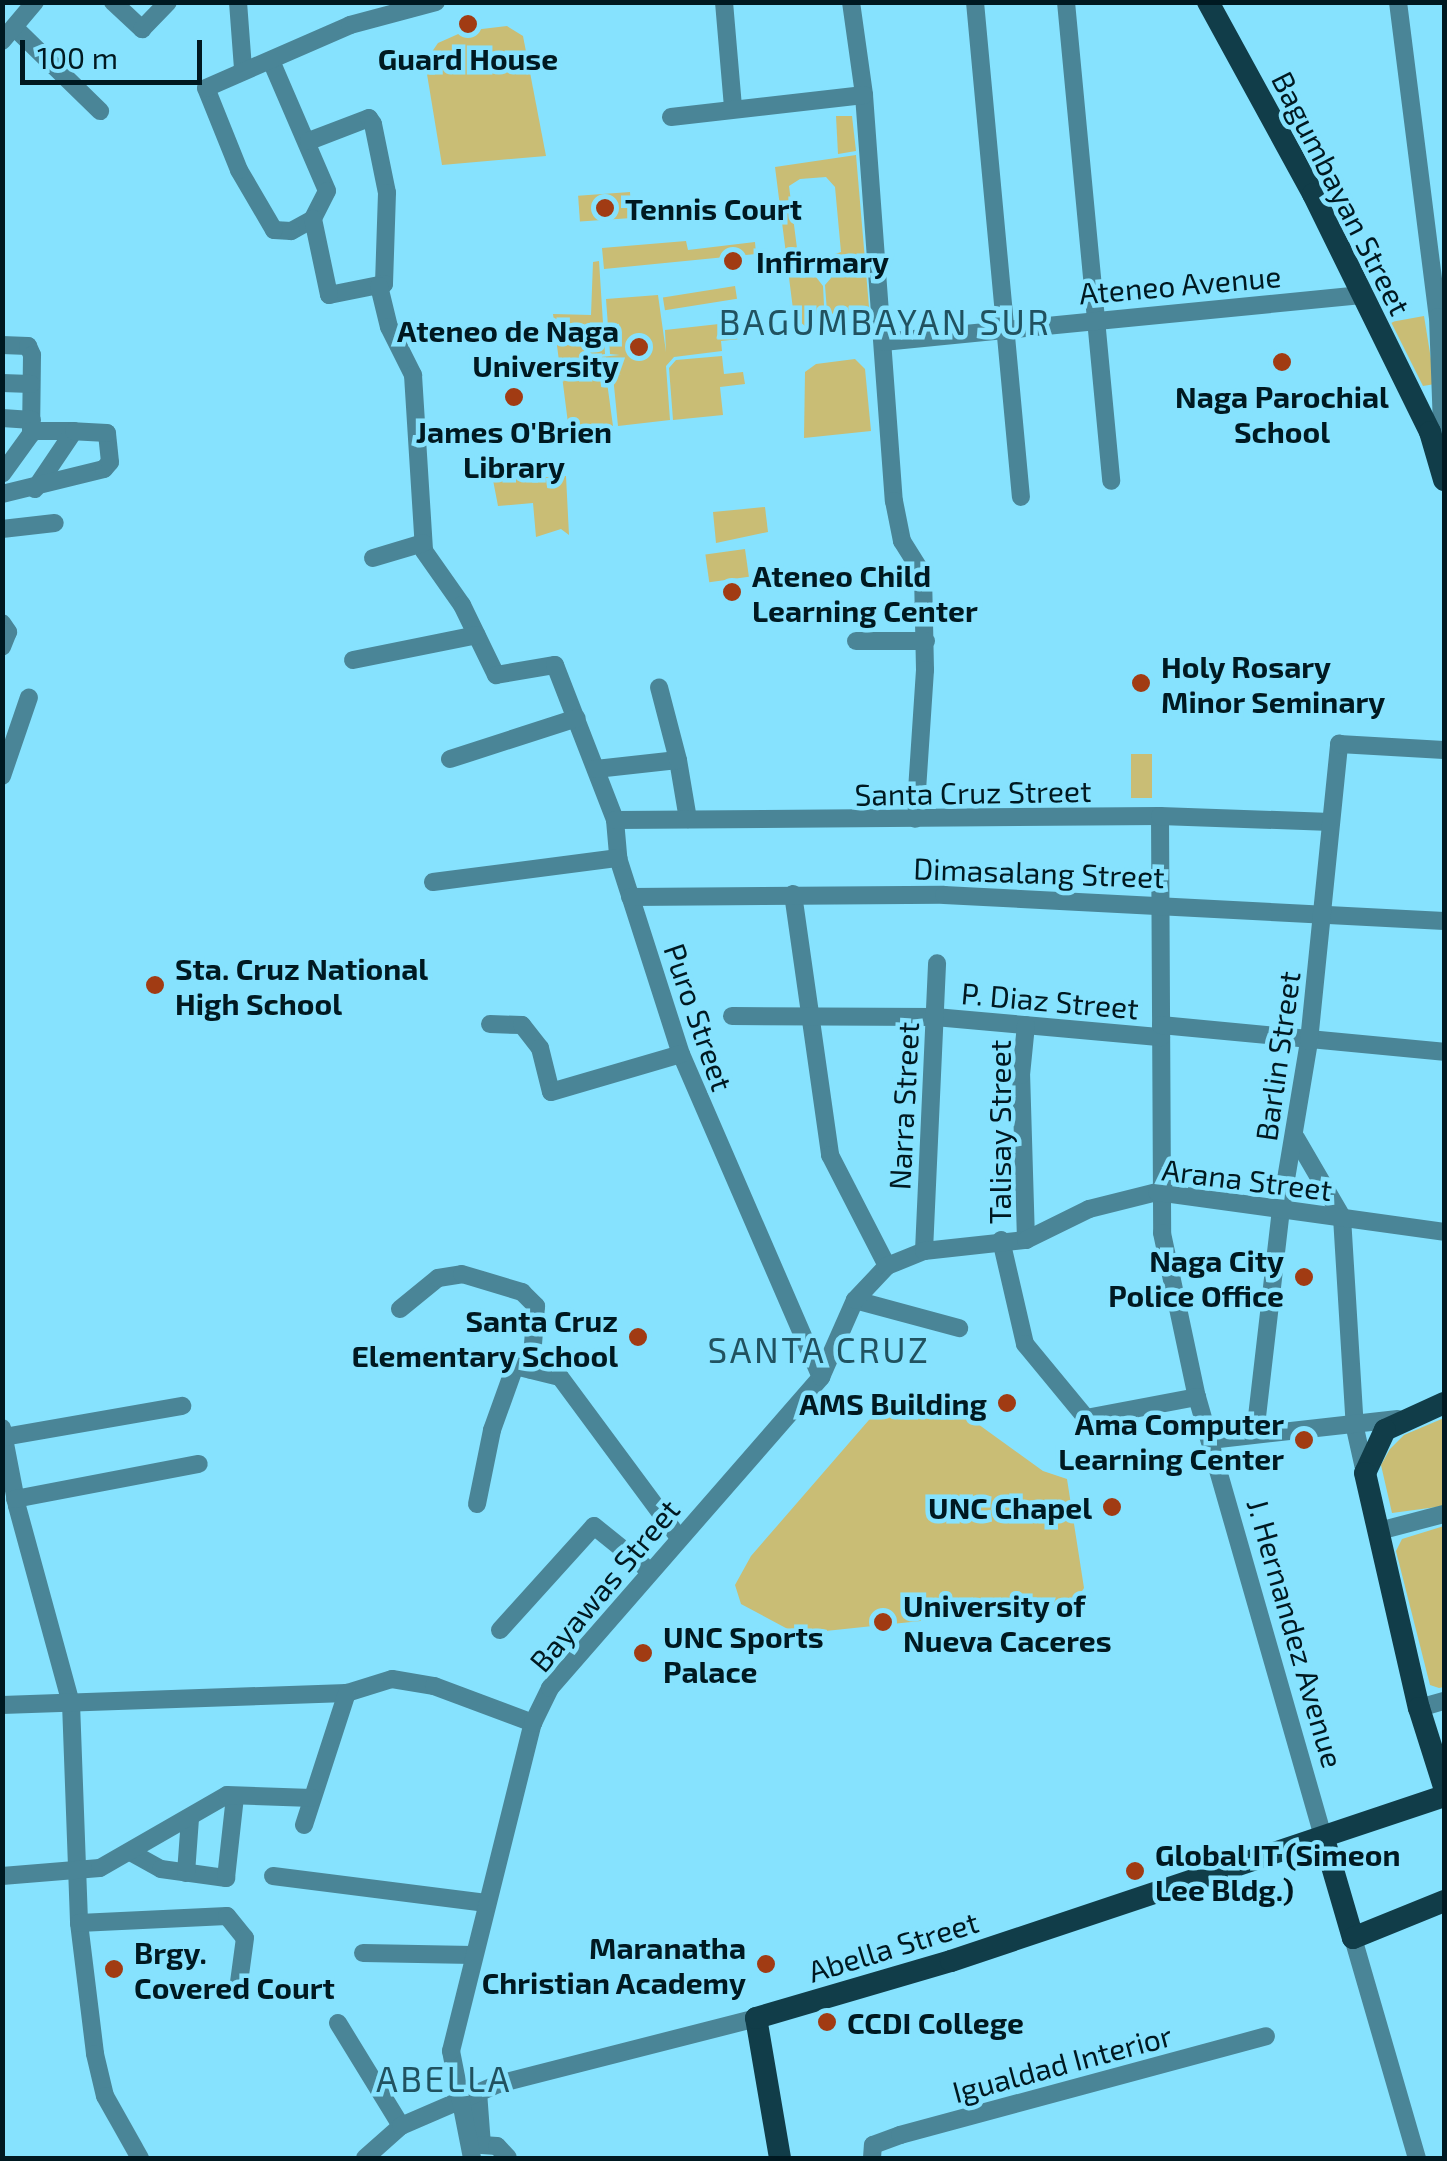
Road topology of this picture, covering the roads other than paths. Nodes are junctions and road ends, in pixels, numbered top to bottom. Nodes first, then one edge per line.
1 (36, 2) edge
2 (113, 2) edge
3 (168, 2) edge
4 (238, 2) edge
5 (436, 2) edge
6 (851, 2) edge
7 (975, 2) edge
8 (1066, 2) edge
9 (1208, 2) edge
10 (1398, 2) edge
11 (724, 8) edge
12 (9, 35) edge
13 (272, 64) junction
14 (243, 69) junction
15 (864, 95) junction
16 (733, 106) junction
17 (100, 111) dead end
18 (671, 117) dead end
19 (308, 140) junction
20 (313, 219) junction
21 (380, 286) junction
22 (1362, 296) junction
23 (1097, 318) junction
24 (1005, 328) junction
25 (883, 342) junction
26 (2, 345) edge
27 (2, 382) edge
28 (32, 384) junction
29 (2, 418) edge
30 (31, 425) junction
31 (74, 431) junction
32 (9, 453) edge
33 (1444, 467) edge
34 (2, 474) edge
35 (1444, 480) edge
36 (1111, 481) dead end
37 (35, 490) junction
38 (2, 494) edge
39 (1021, 497) dead end
40 (55, 522) dead end
41 (2, 529) edge
42 (424, 543) junction
43 (374, 558) dead end
44 (2, 623) edge
45 (477, 635) junction
46 (926, 641) junction
47 (856, 642) dead end
48 (2, 647) edge
49 (353, 660) dead end
50 (659, 687) dead end
51 (29, 697) dead end
52 (577, 718) junction
53 (1444, 750) edge
54 (450, 759) dead end
55 (678, 760) junction
56 (596, 769) junction
57 (2, 776) edge
58 (1160, 816) junction
59 (688, 819) junction
60 (916, 819) junction
61 (615, 820) junction
62 (1331, 822) junction
63 (618, 858) junction
64 (433, 882) dead end
65 (793, 894) junction
66 (630, 897) junction
67 (1161, 904) junction
68 (1323, 912) junction
69 (1444, 921) edge
70 (938, 963) dead end
71 (732, 1016) dead end
72 (805, 1016) junction
73 (935, 1017) junction
74 (490, 1024) dead end
75 (1026, 1025) junction
76 (1161, 1031) junction
77 (1309, 1040) junction
78 (1444, 1052) edge
79 (681, 1054) junction
80 (1296, 1138) junction
81 (1157, 1192) junction
82 (1280, 1209) junction
83 (1342, 1218) junction
84 (1444, 1232) edge
85 (1001, 1240) junction
86 (1026, 1240) junction
87 (924, 1250) junction
88 (887, 1266) junction
89 (855, 1300) junction
90 (400, 1309) dead end
91 (959, 1328) dead end
92 (531, 1370) junction
93 (822, 1377) junction
94 (1197, 1397) junction
95 (1444, 1403) edge
96 (182, 1406) dead end
97 (1408, 1417) junction
98 (2, 1428) edge
99 (1355, 1428) junction
100 (1256, 1434) junction
101 (4, 1437) edge
102 (1210, 1440) junction
103 (198, 1464) dead end
104 (1365, 1474) junction
105 (15, 1499) junction
106 (477, 1504) dead end
107 (1444, 1514) edge
108 (1379, 1531) junction
109 (679, 1538) junction
110 (651, 1572) junction
111 (500, 1630) dead end
112 (347, 1692) junction
113 (1444, 1701) edge
114 (71, 1703) junction
115 (2, 1705) edge
116 (1419, 1708) junction
117 (533, 1723) junction
118 (1444, 1787) edge
119 (1444, 1796) edge
120 (236, 1797) junction
121 (312, 1798) junction
122 (190, 1818) junction
123 (304, 1825) dead end
124 (1324, 1839) junction
125 (132, 1853) junction
126 (186, 1873) junction
127 (77, 1874) junction
128 (2, 1876) edge
129 (273, 1876) dead end
130 (1444, 1901) edge
131 (486, 1903) junction
132 (79, 1923) junction
133 (1353, 1938) junction
134 (363, 1952) dead end
135 (473, 1956) junction
136 (238, 1990) dead end
137 (756, 2018) junction
138 (338, 2023) dead end
139 (1266, 2036) dead end
140 (470, 2095) junction
141 (473, 2116) junction
142 (401, 2126) junction
143 (872, 2152) edge
144 (140, 2158) edge
145 (365, 2158) edge
146 (472, 2158) edge
147 (508, 2158) edge
148 (780, 2158) edge
149 (1417, 2158) edge

1 - 12 street
2 - 3 street
4 - 14 street
5 - 13 street
6 - 15 street
7 - 24 street
8 - 23 street
9 - 22 main road, Bagumbayan Street
10 - 33 street
11 - 16 street
12 - 17 street
13 - 14 street
13 - 19 street
14 - 20 street
15 - 16 street
15 - 25 street
16 - 18 street
19 - 20 street
19 - 21 street
20 - 21 street
21 - 42 street
22 - 23 street, Ateneo Avenue
22 - 33 main road, Bagumbayan Street
23 - 24 street, Ateneo Avenue
23 - 36 street
24 - 25 street, Ateneo Avenue
24 - 39 street
25 - 46 street
26 - 28 street
27 - 28 street
28 - 30 street
29 - 30 street
30 - 31 street
30 - 32 street
31 - 37 street
31 - 37 street
32 - 34 street
33 - 35 main road
37 - 38 street
40 - 41 street
42 - 43 street
42 - 45 street
44 - 48 street
45 - 49 street
45 - 52 street, Puro Street
46 - 47 street
46 - 60 street
50 - 55 street
51 - 57 street
52 - 54 street
52 - 56 street, Puro Street
53 - 62 street, Barlin Street
55 - 56 street
55 - 59 street
56 - 61 street, Puro Street
58 - 60 street, Santa Cruz Street
58 - 62 street, Santa Cruz Street
58 - 67 street, J. Hernandez Avenue
59 - 60 street, Santa Cruz Street
59 - 61 street, Santa Cruz Street
61 - 63 street, Puro Street
62 - 68 street, Barlin Street
63 - 64 street
63 - 66 street, Puro Street
65 - 66 street, Dimasalang Street
65 - 67 street, Dimasalang Street
65 - 72 street
66 - 79 street, Puro Street
67 - 68 street, Dimasalang Street
67 - 76 street, J. Hernandez Avenue
68 - 69 street, Dimasalang Street
68 - 77 street, Barlin Street
70 - 73 street, Narra Street
71 - 72 street, P. Diaz Street
72 - 73 street, P. Diaz Street
72 - 88 street
73 - 75 street, P. Diaz Street
73 - 87 street, Narra Street
74 - 79 street
75 - 76 street, P. Diaz Street
75 - 86 street, Talisay Street
76 - 77 street, P. Diaz Street
76 - 81 street, J. Hernandez Avenue
77 - 78 street, P. Diaz Street
77 - 80 street, Barlin Street
79 - 93 street, Puro Street
80 - 82 street, Barlin Street
80 - 83 street
81 - 82 street, Arana Street
81 - 86 street, Arana Street
81 - 94 street, J. Hernandez Avenue
82 - 83 street, Arana Street
82 - 100 street, Barlin Street
83 - 84 street, Arana Street
83 - 99 street
85 - 86 street, Arana Street
85 - 87 street, Arana Street
85 - 94 street
87 - 88 street, Arana Street
88 - 89 street, Arana Street
89 - 91 street
89 - 93 street, Arana Street
90 - 92 street
92 - 106 street
92 - 109 street
93 - 109 street, Bayawas Street
94 - 102 street, J. Hernandez Avenue
95 - 97 main road
96 - 101 street
97 - 99 street
97 - 104 main road
98 - 101 street
99 - 100 street
99 - 104 street
100 - 102 street
101 - 105 street
102 - 124 street, J. Hernandez Avenue
103 - 105 street
104 - 108 main road
105 - 114 street
107 - 108 street
108 - 116 main road
109 - 110 street, Bayawas Street
110 - 111 street
110 - 117 street, Bayawas Street
112 - 114 street
112 - 117 street
112 - 121 street
113 - 116 street
114 - 115 street
114 - 127 street
116 - 118 main road
117 - 131 street, Bayawas Street
119 - 124 main road, Abella Street
120 - 121 street
120 - 122 street
120 - 126 street
121 - 123 street
122 - 125 street
122 - 126 street
124 - 133 main road, J. Hernandez Avenue
124 - 137 main road, Abella Street
125 - 126 street
125 - 127 street
127 - 128 street
127 - 132 street
129 - 131 street
130 - 133 main road
131 - 135 street, Bayawas Street
132 - 136 street
132 - 144 street
133 - 149 street, J. Hernandez Avenue
134 - 135 street
135 - 140 street, Bayawas Street
137 - 140 street, Abella Street
137 - 148 main road
138 - 142 street
139 - 143 street, Igualdad Interior
140 - 141 street, Bayawas Street
140 - 142 street, Abella Street
141 - 146 street
141 - 147 street
142 - 145 street, Abella Street

